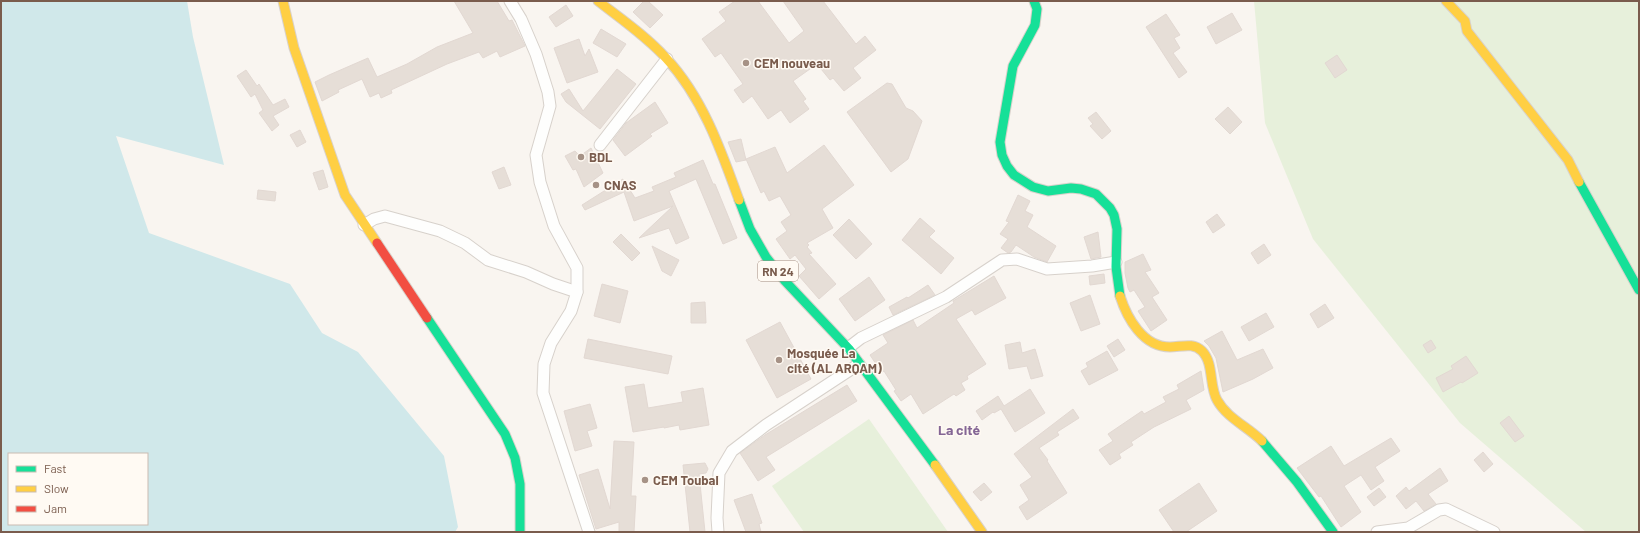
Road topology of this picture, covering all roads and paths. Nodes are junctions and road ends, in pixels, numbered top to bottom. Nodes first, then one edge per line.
1 (282, 1) edge
2 (510, 1) edge
3 (598, 1) edge
4 (1034, 1) edge
5 (1446, 1) edge
6 (667, 59) junction
7 (600, 145) dead end
8 (364, 225) junction
9 (1116, 262) junction
10 (1639, 290) edge
11 (577, 292) junction
12 (848, 348) junction
13 (859, 364) junction
14 (520, 532) edge
15 (589, 532) edge
16 (718, 532) edge
17 (982, 532) edge
18 (1333, 532) edge
19 (1377, 532) edge
20 (1494, 532) edge

1 - 8 street
2 - 11 street
3 - 6 street, RN 24
4 - 9 street
5 - 10 street
6 - 7 street
6 - 12 street, RN 24
8 - 11 street
8 - 14 street
9 - 12 street
9 - 18 street
11 - 15 street
12 - 13 street, RN 24
13 - 16 street
13 - 17 street, RN 24
19 - 20 street

